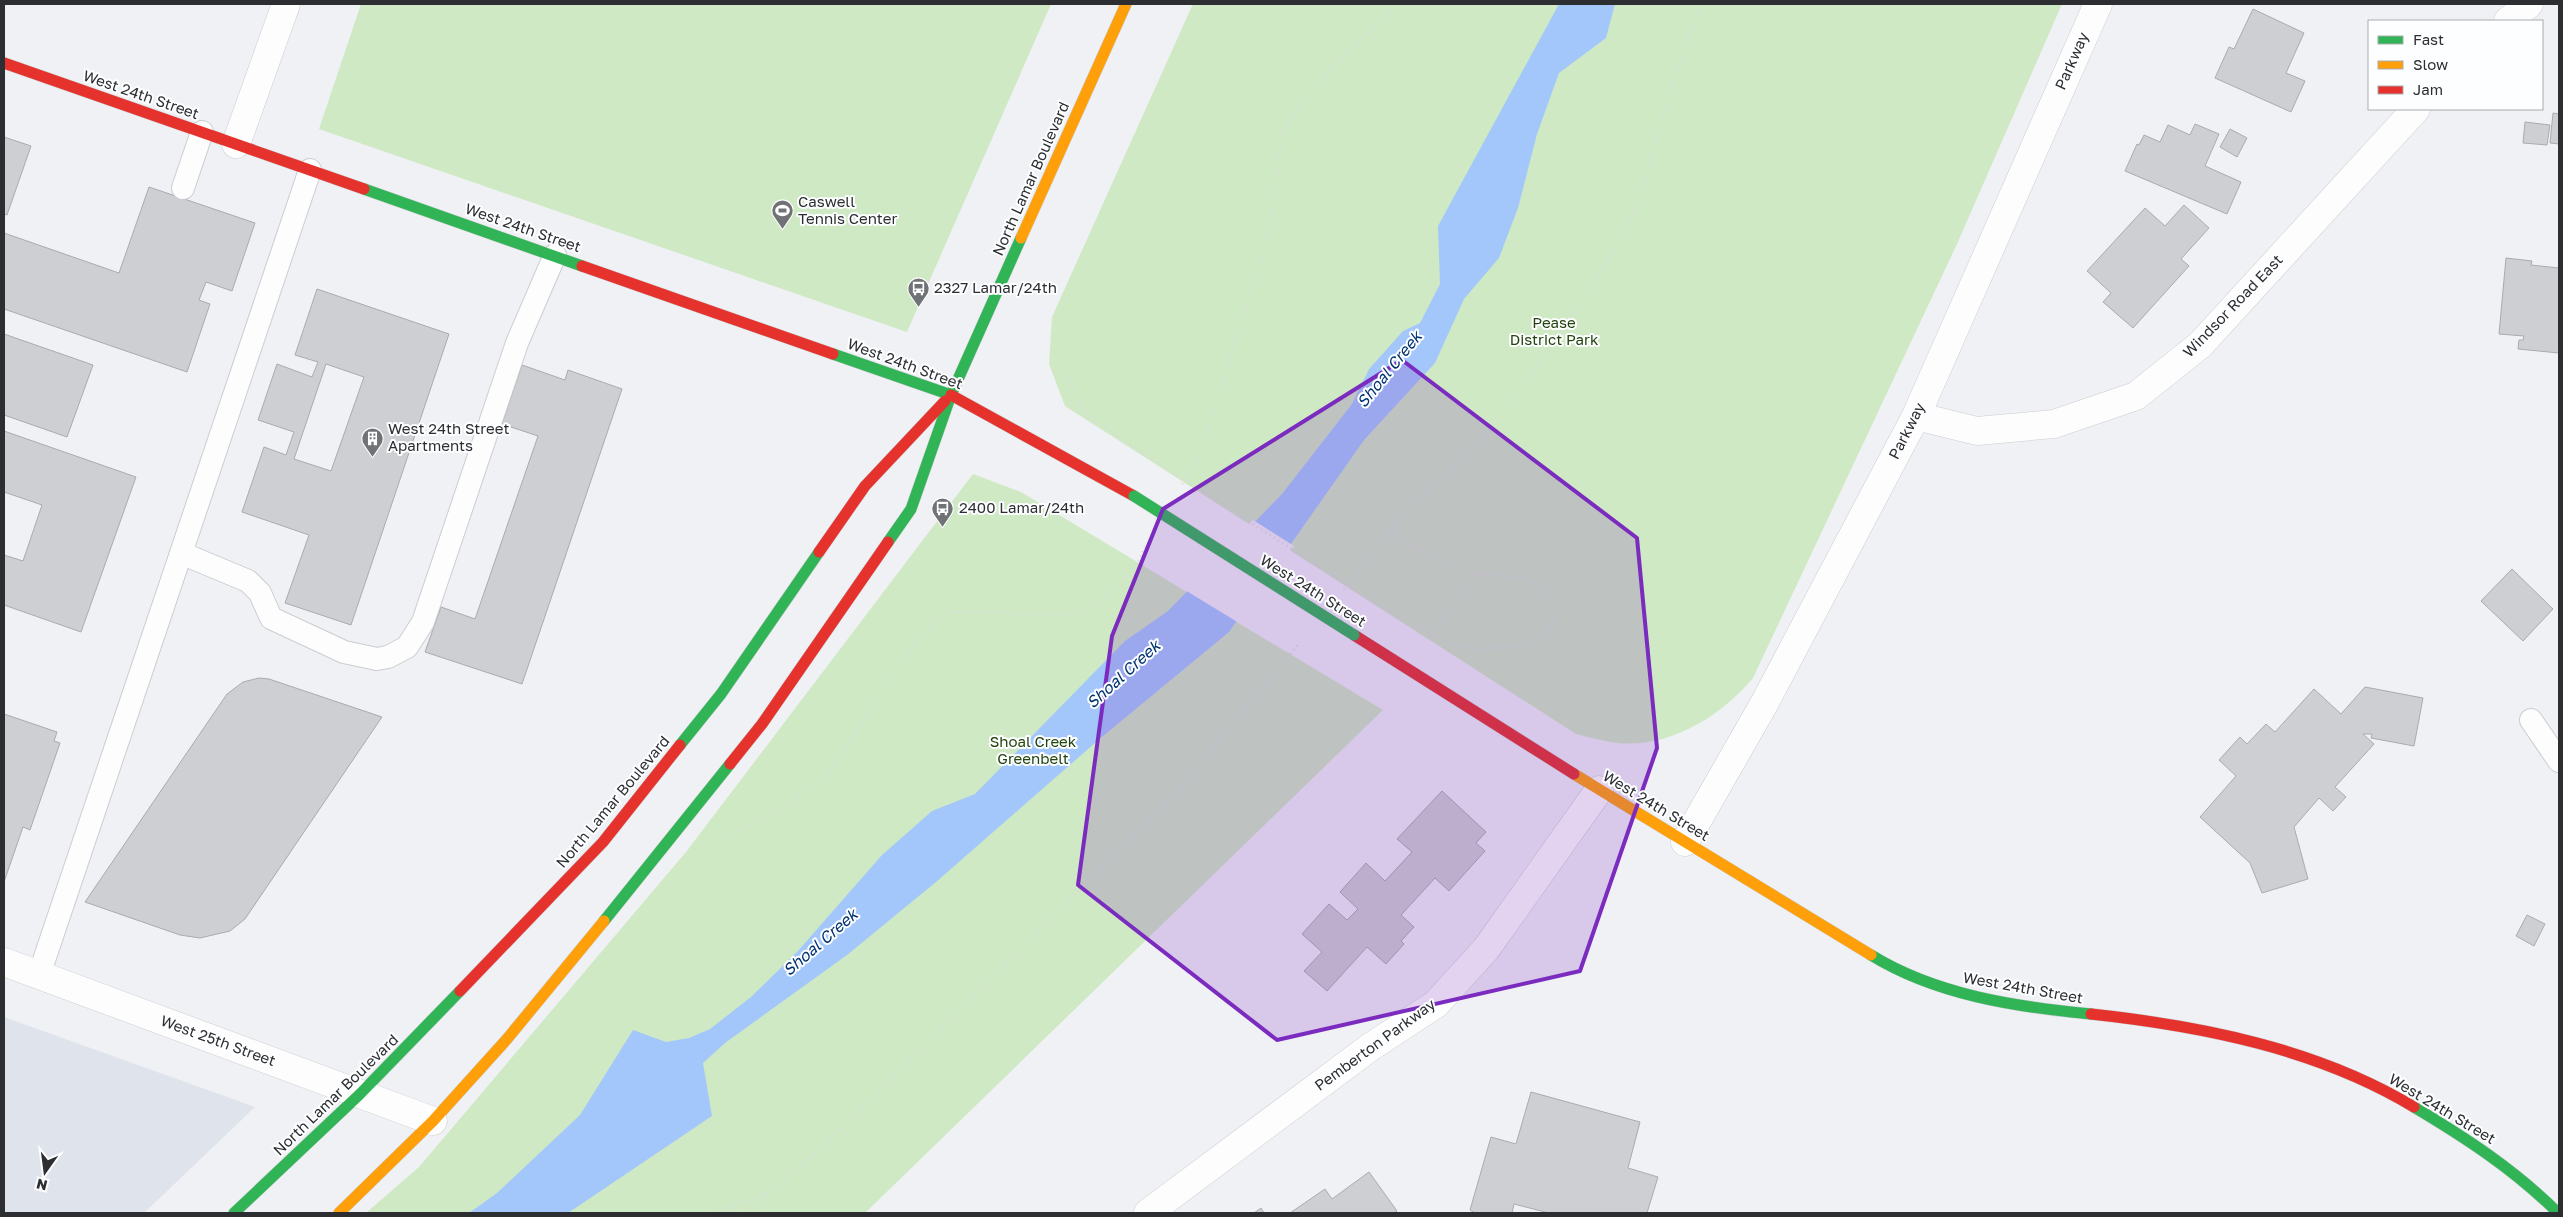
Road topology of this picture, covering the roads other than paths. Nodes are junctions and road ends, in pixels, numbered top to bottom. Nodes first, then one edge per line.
1 (286, 4) edge
2 (1126, 4) edge
3 (2098, 4) edge
4 (2529, 4) edge
5 (2509, 20) edge
6 (4, 63) edge
7 (2415, 110) edge
8 (202, 132) junction
9 (236, 144) junction
10 (310, 170) junction
11 (182, 188) dead end
12 (555, 255) junction
13 (951, 394) junction
14 (1916, 416) junction
15 (181, 554) junction
16 (2530, 720) dead end
17 (2559, 761) edge
18 (1599, 790) junction
19 (1684, 842) junction
20 (4, 962) edge
21 (39, 975) junction
22 (360, 1094) junction
23 (433, 1121) junction
24 (234, 1213) edge
25 (339, 1213) edge
26 (1148, 1213) edge
27 (2558, 1213) edge

1 - 9 street
2 - 13 main road, North Lamar Boulevard
3 - 14 street, Parkway
4 - 5 street
6 - 8 main road, West 24th Street
7 - 14 street, Windsor Road East
8 - 9 main road, West 24th Street
8 - 11 lane
9 - 10 main road, West 24th Street
10 - 12 main road, West 24th Street
10 - 15 lane
12 - 13 main road, West 24th Street
12 - 15 lane
13 - 18 main road, West 24th Street, bridge
13 - 22 main road, North Lamar Boulevard
13 - 23 main road, North Lamar Boulevard
14 - 19 street, Parkway
15 - 21 lane
16 - 17 lane
18 - 19 main road, West 24th Street
18 - 26 street, Pemberton Parkway
19 - 27 main road, West 24th Street
20 - 21 street, West 25th Street
21 - 22 street, West 25th Street
22 - 23 street, West 25th Street
22 - 24 main road, North Lamar Boulevard
23 - 25 main road, North Lamar Boulevard

